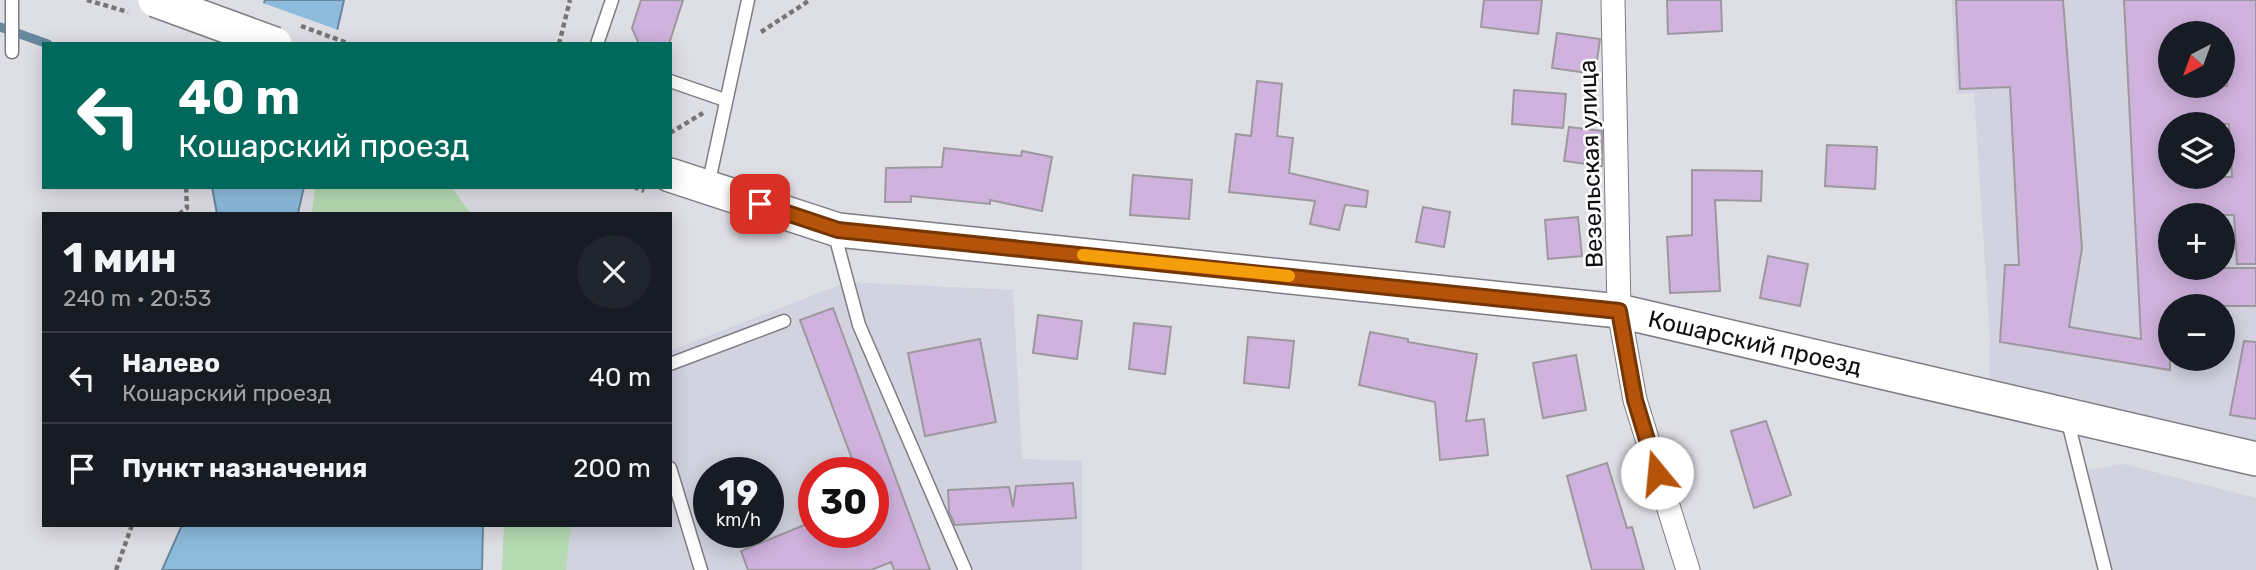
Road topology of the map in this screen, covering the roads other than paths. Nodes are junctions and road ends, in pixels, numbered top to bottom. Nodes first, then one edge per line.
1 (12, 0) edge
2 (612, 0) edge
3 (748, 0) edge
4 (1613, 0) edge
5 (143, 6) edge
6 (268, 42) edge
7 (598, 42) edge
8 (11, 46) dead end
9 (672, 82) edge
10 (725, 100) junction
11 (672, 176) edge
12 (708, 186) junction
13 (838, 230) junction
14 (1619, 311) junction
15 (783, 321) dead end
16 (672, 363) edge
17 (2067, 417) junction
18 (2256, 459) edge
19 (672, 475) edge
20 (701, 570) edge
21 (965, 570) edge
22 (1688, 570) edge
23 (2105, 570) edge

1 - 8 lane
2 - 7 lane
3 - 10 lane
4 - 14 street, Везельская улица
5 - 6 street, bridge
9 - 10 lane
10 - 12 lane
11 - 12 street, Кошарский проезд
12 - 13 street, Кошарский проезд
13 - 14 street, Кошарский проезд
13 - 21 lane
14 - 17 street, Кошарский проезд
14 - 22 street, Везельская улица
15 - 16 lane
17 - 18 street, Кошарский проезд
17 - 23 lane
19 - 20 lane

